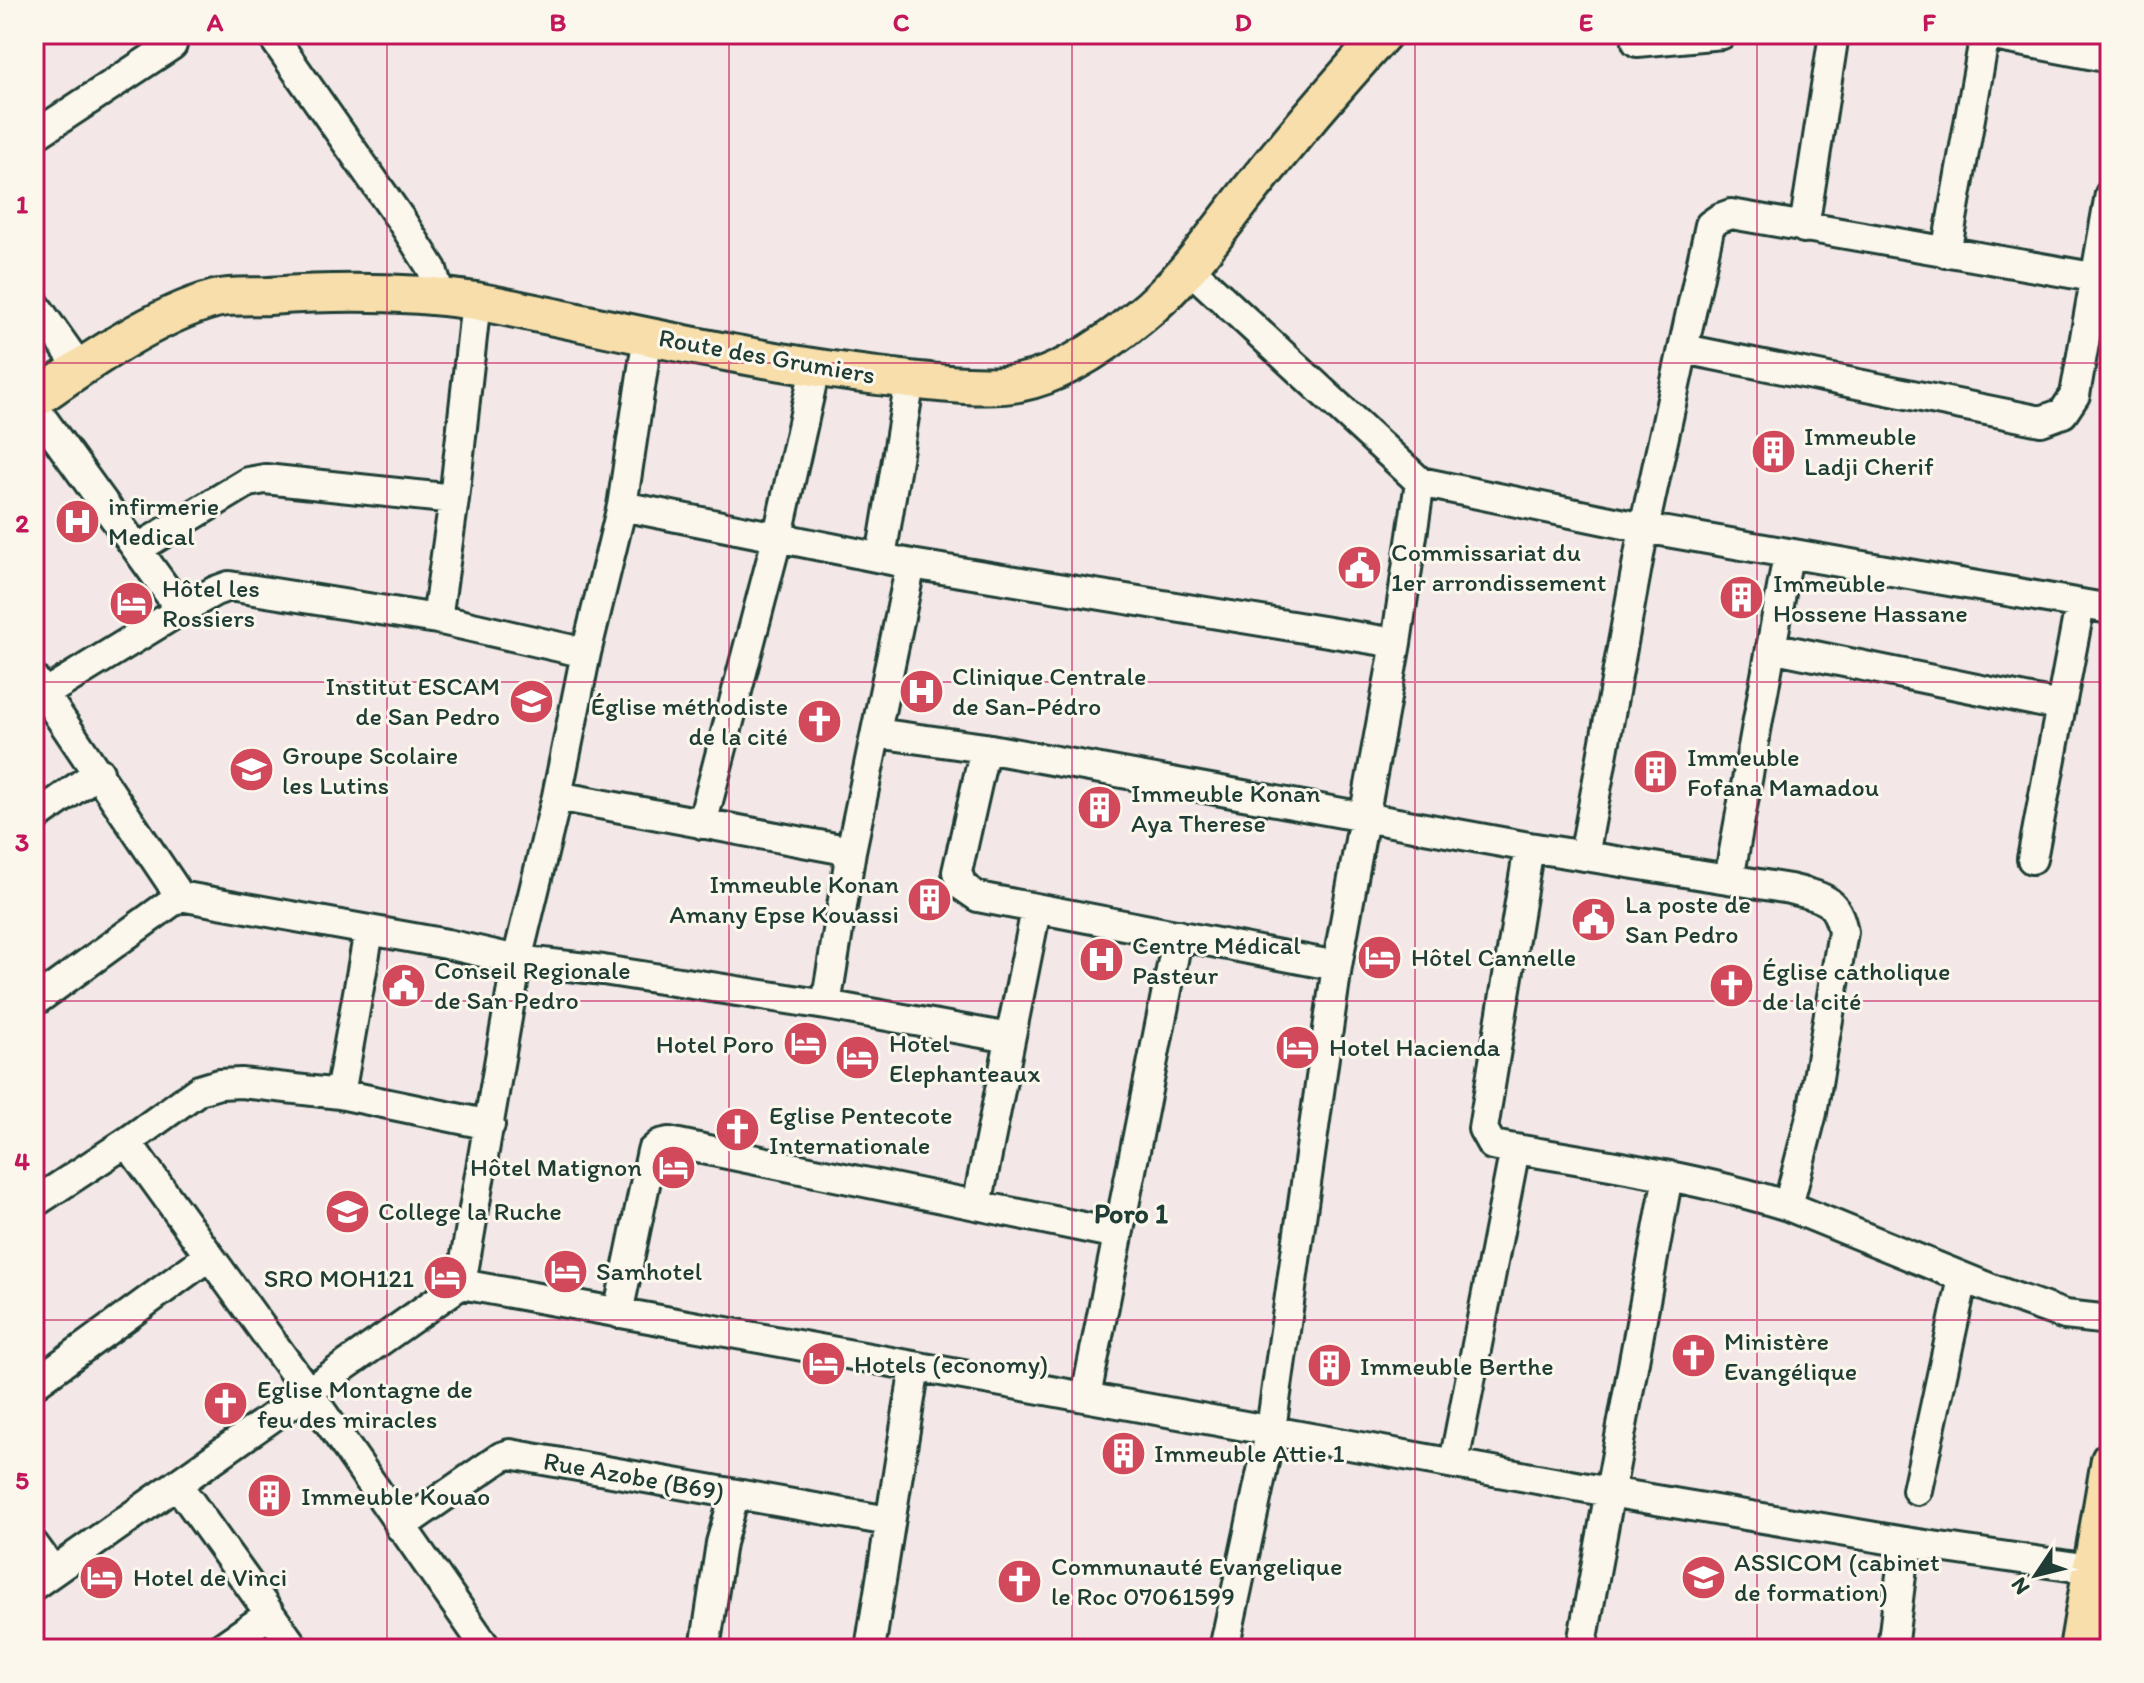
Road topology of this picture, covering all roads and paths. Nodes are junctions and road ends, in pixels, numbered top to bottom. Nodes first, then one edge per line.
1 (271, 34) edge
2 (1383, 34) edge
3 (1722, 34) edge
4 (1834, 34) edge
5 (1984, 34) edge
6 (1637, 42) dead end
7 (172, 45) dead end
8 (2110, 58) edge
9 (34, 136) edge
10 (2110, 194) edge
11 (1804, 228) junction
12 (1946, 253) junction
13 (1189, 268) junction
14 (2102, 279) edge
15 (440, 296) junction
16 (476, 301) junction
17 (34, 303) edge
18 (648, 335) junction
19 (1684, 349) junction
20 (80, 368) junction
21 (815, 369) junction
22 (910, 380) junction
23 (34, 400) edge
24 (34, 407) edge
25 (1420, 482) junction
26 (454, 499) junction
27 (622, 506) junction
28 (1644, 528) junction
29 (778, 535) junction
30 (137, 549) junction
31 (1788, 555) junction
32 (881, 557) junction
33 (911, 564) junction
34 (2080, 605) junction
35 (2110, 609) edge
36 (181, 610) junction
37 (437, 619) junction
38 (1396, 643) junction
39 (1771, 647) junction
40 (586, 653) junction
41 (39, 686) edge
42 (2060, 706) junction
43 (876, 733) junction
44 (985, 748) junction
45 (99, 772) junction
46 (557, 796) junction
47 (1363, 816) junction
48 (34, 818) edge
49 (702, 824) junction
50 (1529, 847) junction
51 (851, 851) junction
52 (1584, 856) junction
53 (2032, 859) dead end
54 (1729, 879) junction
55 (180, 896) junction
56 (1036, 910) junction
57 (369, 931) junction
58 (1178, 935) junction
59 (517, 960) junction
60 (1337, 966) junction
61 (34, 1002) edge
62 (826, 1005) junction
63 (1010, 1038) junction
64 (340, 1094) junction
65 (490, 1125) junction
66 (127, 1142) junction
67 (1515, 1149) junction
68 (1668, 1176) junction
69 (38, 1192) edge
70 (977, 1205) junction
71 (1788, 1206) junction
72 (1117, 1234) junction
73 (209, 1256) junction
74 (1963, 1278) junction
75 (461, 1284) junction
76 (618, 1313) junction
77 (2110, 1320) edge
78 (915, 1367) junction
79 (34, 1384) edge
80 (308, 1392) junction
81 (1086, 1396) junction
82 (1271, 1429) junction
83 (2110, 1460) edge
84 (1454, 1463) junction
85 (177, 1484) junction
86 (1917, 1490) dead end
87 (1609, 1492) junction
88 (735, 1494) junction
89 (889, 1521) junction
90 (400, 1527) junction
91 (1905, 1542) junction
92 (34, 1545) edge
93 (2100, 1571) edge
94 (44, 1578) edge
95 (270, 1614) junction
96 (219, 1649) edge
97 (295, 1649) edge
98 (487, 1649) edge
99 (705, 1649) edge
100 (870, 1649) edge
101 (1224, 1649) edge
102 (1582, 1649) edge
103 (1892, 1649) edge
104 (2078, 1649) edge

1 - 15 street
2 - 13 main road, Route des Grumiers
3 - 6 street
4 - 11 street
5 - 8 street
5 - 12 street
7 - 9 street
10 - 14 street
11 - 12 street
11 - 19 street
12 - 14 street
13 - 22 main road, Route des Grumiers
13 - 25 street
14 - 19 street
15 - 16 main road, Route des Grumiers
15 - 20 main road, Route des Grumiers
16 - 18 main road, Route des Grumiers
16 - 26 street
17 - 20 street
18 - 21 main road, Route des Grumiers
18 - 27 street
19 - 28 street
20 - 23 main road, Route des Grumiers
21 - 22 main road, Route des Grumiers
21 - 29 street
22 - 32 street
24 - 30 street
25 - 28 street
25 - 38 street
26 - 30 street
26 - 37 street
27 - 29 street
27 - 40 street
28 - 31 street
28 - 52 street
29 - 32 street
29 - 49 street
30 - 36 street
31 - 34 street
31 - 39 street
32 - 33 street
33 - 38 street
33 - 43 street
34 - 35 street
34 - 42 street
36 - 37 street
36 - 41 street
37 - 40 street
38 - 47 street
39 - 42 street
39 - 54 street
40 - 46 street
41 - 45 street
42 - 53 street
43 - 44 street
43 - 51 street
44 - 47 street
44 - 56 street
45 - 48 street
45 - 55 street
46 - 49 street
46 - 59 street
47 - 50 street
47 - 60 street
49 - 51 street
50 - 52 street
50 - 67 street
51 - 62 street
52 - 54 street
54 - 71 street
55 - 57 street
55 - 61 street
56 - 58 street
56 - 63 street
57 - 59 street
57 - 64 street
58 - 60 street
58 - 72 street
59 - 62 street
59 - 65 street
60 - 82 street
62 - 63 street
63 - 70 street
64 - 65 street
64 - 66 street
65 - 75 street
66 - 69 street
66 - 73 street
67 - 68 street
67 - 84 street
68 - 71 street
68 - 87 street
70 - 72 street
70 - 76 street
71 - 74 street
72 - 81 street
73 - 79 street
73 - 80 street
74 - 77 street
74 - 86 street
75 - 76 street
75 - 80 street
76 - 78 street
78 - 81 street
78 - 89 street
80 - 85 street
80 - 90 street
81 - 82 street
82 - 84 street
82 - 101 street
83 - 93 main road
84 - 87 street
85 - 94 street
85 - 95 street
87 - 91 street
87 - 102 street
88 - 89 street, Rue Azobe (B69)
88 - 90 street, Rue Azobe (B69)
88 - 99 street
89 - 100 street
90 - 98 street
91 - 93 street
91 - 103 street
92 - 94 street
93 - 104 main road
95 - 96 street
95 - 97 street

